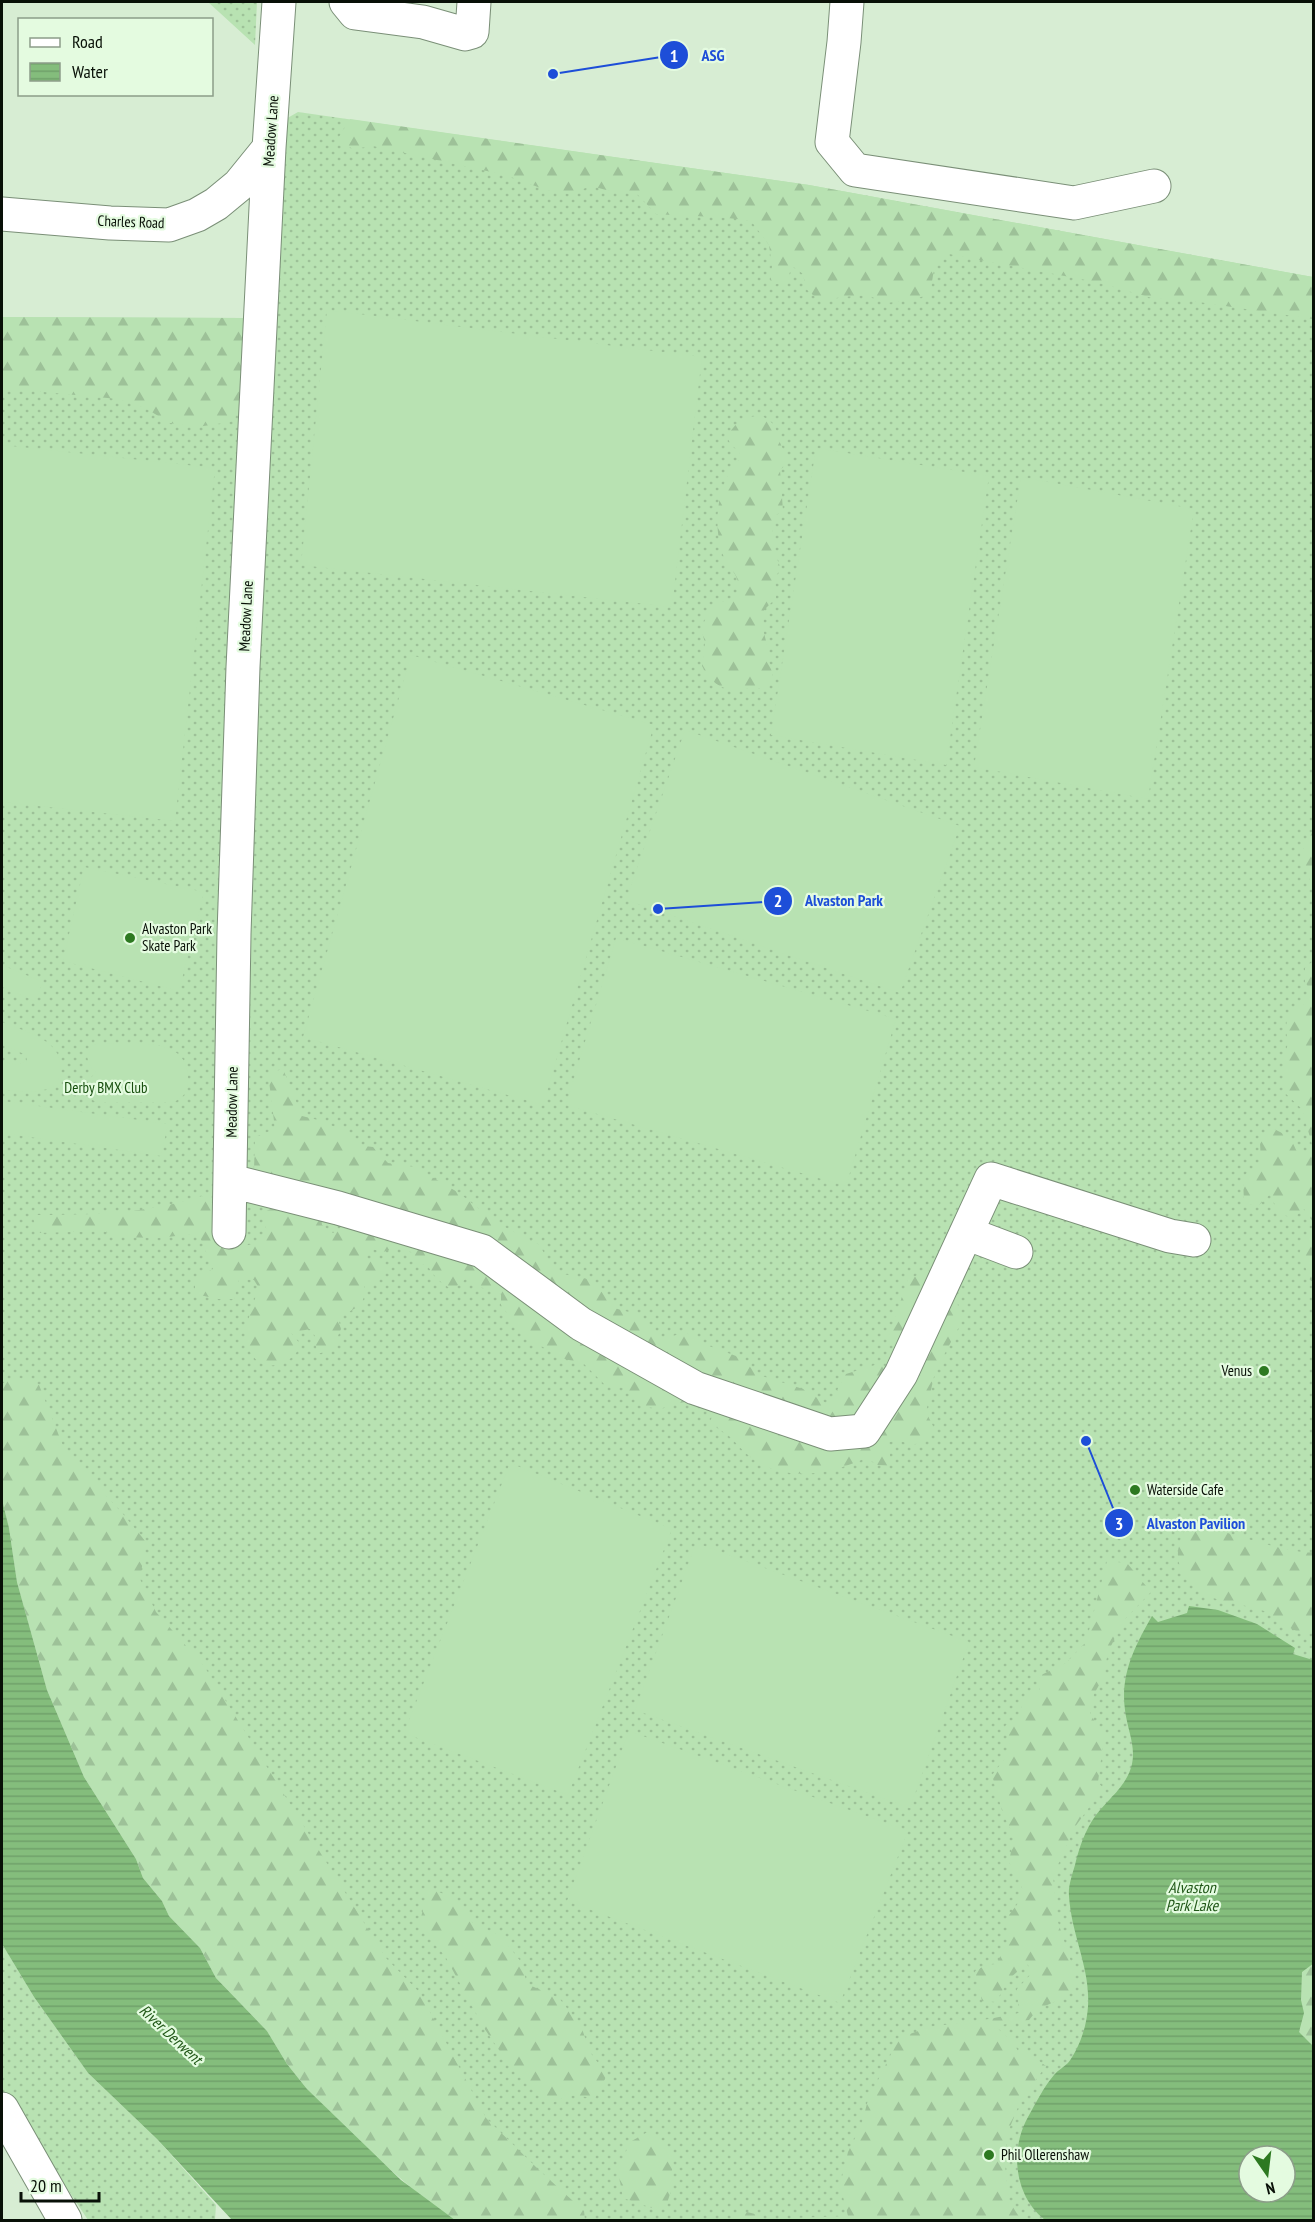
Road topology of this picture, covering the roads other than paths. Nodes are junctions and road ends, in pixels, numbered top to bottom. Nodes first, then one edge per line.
1 (279, 2) edge
2 (346, 2) edge
3 (474, 2) edge
4 (847, 2) edge
5 (269, 148) junction
6 (1154, 186) dead end
7 (2, 214) edge
8 (231, 1181) junction
9 (229, 1232) dead end
10 (966, 1233) junction
11 (1194, 1240) dead end
12 (1016, 1252) dead end
13 (2, 2109) edge
14 (65, 2220) edge

1 - 5 street, Meadow Lane
2 - 3 street
4 - 6 street
5 - 7 street, Charles Road
5 - 8 street, Meadow Lane
8 - 9 street, Meadow Lane
8 - 10 street
10 - 11 street
10 - 12 street
13 - 14 street

